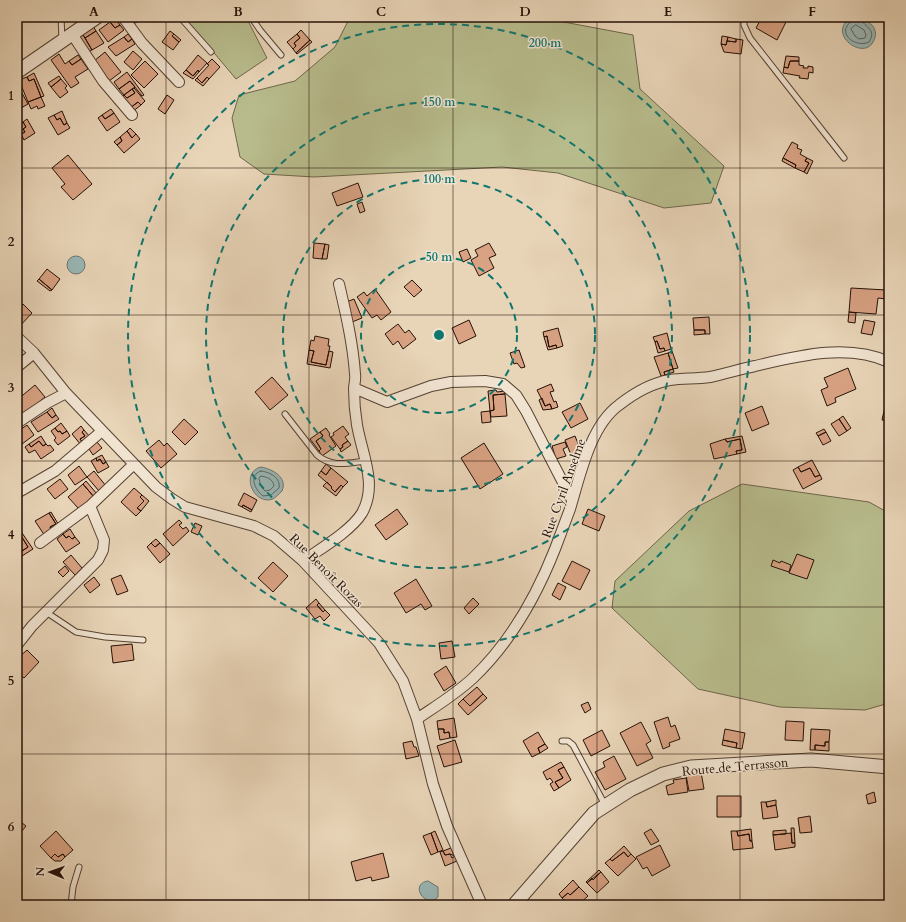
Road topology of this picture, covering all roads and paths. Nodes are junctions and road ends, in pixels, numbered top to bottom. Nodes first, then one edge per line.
1 (61, 17) edge
2 (97, 17) edge
3 (123, 17) edge
4 (180, 17) edge
5 (251, 17) edge
6 (744, 17) edge
7 (67, 38) junction
8 (210, 52) dead end
9 (281, 55) dead end
10 (17, 72) edge
11 (179, 82) dead end
12 (132, 115) dead end
13 (844, 158) dead end
14 (339, 284) dead end
15 (17, 337) edge
16 (34, 353) junction
17 (889, 362) edge
18 (17, 367) edge
19 (354, 388) junction
20 (66, 393) junction
21 (285, 414) dead end
22 (17, 423) edge
23 (102, 431) junction
24 (366, 461) junction
25 (134, 464) junction
26 (17, 493) edge
27 (572, 500) junction
28 (90, 506) junction
29 (40, 543) dead end
30 (303, 561) junction
31 (46, 612) junction
32 (143, 640) dead end
33 (17, 645) edge
34 (417, 719) junction
35 (562, 741) dead end
36 (889, 768) edge
37 (606, 806) junction
38 (79, 867) dead end
39 (70, 905) edge
40 (482, 905) edge
41 (514, 905) edge

1 - 7 lane
2 - 7 street
3 - 11 street
4 - 8 lane
5 - 9 lane
6 - 13 lane
7 - 10 street
7 - 12 street
14 - 19 street
15 - 16 street, Rue Benoît Rozas
16 - 18 street
16 - 20 street, Rue Benoît Rozas
17 - 27 street, Rue Cyril Anselme
19 - 24 street
19 - 27 street
20 - 22 street
20 - 23 street, Rue Benoît Rozas
21 - 24 lane
23 - 25 street, Rue Benoît Rozas
23 - 26 street
24 - 30 street
25 - 28 street
25 - 30 street, Rue Benoît Rozas
27 - 34 street, Rue Cyril Anselme
28 - 29 street
28 - 31 street
30 - 34 street, Rue Benoît Rozas
31 - 32 lane
31 - 33 street
34 - 40 street, Rue Benoît Rozas
35 - 37 lane
36 - 37 street, Route de Terrasson
37 - 41 street, Route de Terrasson
38 - 39 lane

